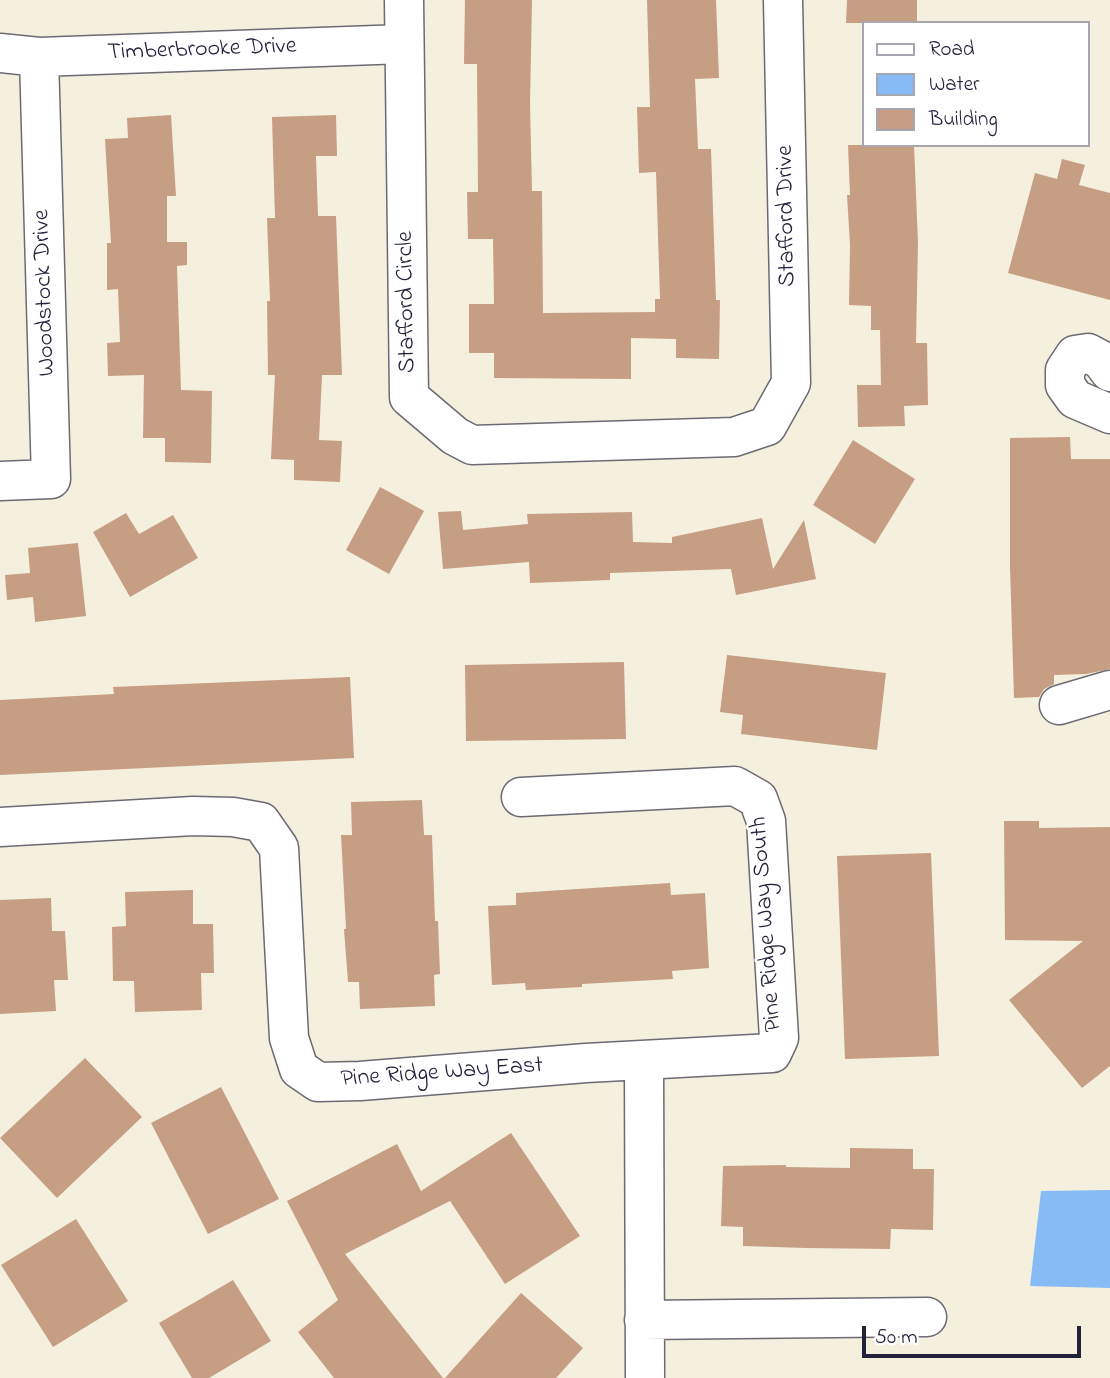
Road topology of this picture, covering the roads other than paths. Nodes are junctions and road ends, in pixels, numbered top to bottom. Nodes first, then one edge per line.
1 (404, 0) edge
2 (783, 0) edge
3 (404, 44) junction
4 (0, 53) edge
5 (39, 57) junction
6 (1110, 372) edge
7 (1110, 414) edge
8 (767, 426) joint
9 (0, 481) edge
10 (1110, 690) edge
11 (1059, 705) dead end
12 (521, 797) dead end
13 (0, 827) edge
14 (644, 1060) junction
15 (927, 1317) dead end
16 (645, 1320) junction
17 (645, 1378) edge

1 - 3 street, Stafford Circle
2 - 8 street, Stafford Drive
3 - 5 street, Timberbrooke Drive
3 - 8 street, Stafford Circle
4 - 5 street, Timberbrooke Drive
5 - 9 street, Woodstock Drive
6 - 7 street
10 - 11 street
12 - 14 street, Pine Ridge Way South
13 - 14 street, Pine Ridge Way East
14 - 16 street
15 - 16 street
16 - 17 street

